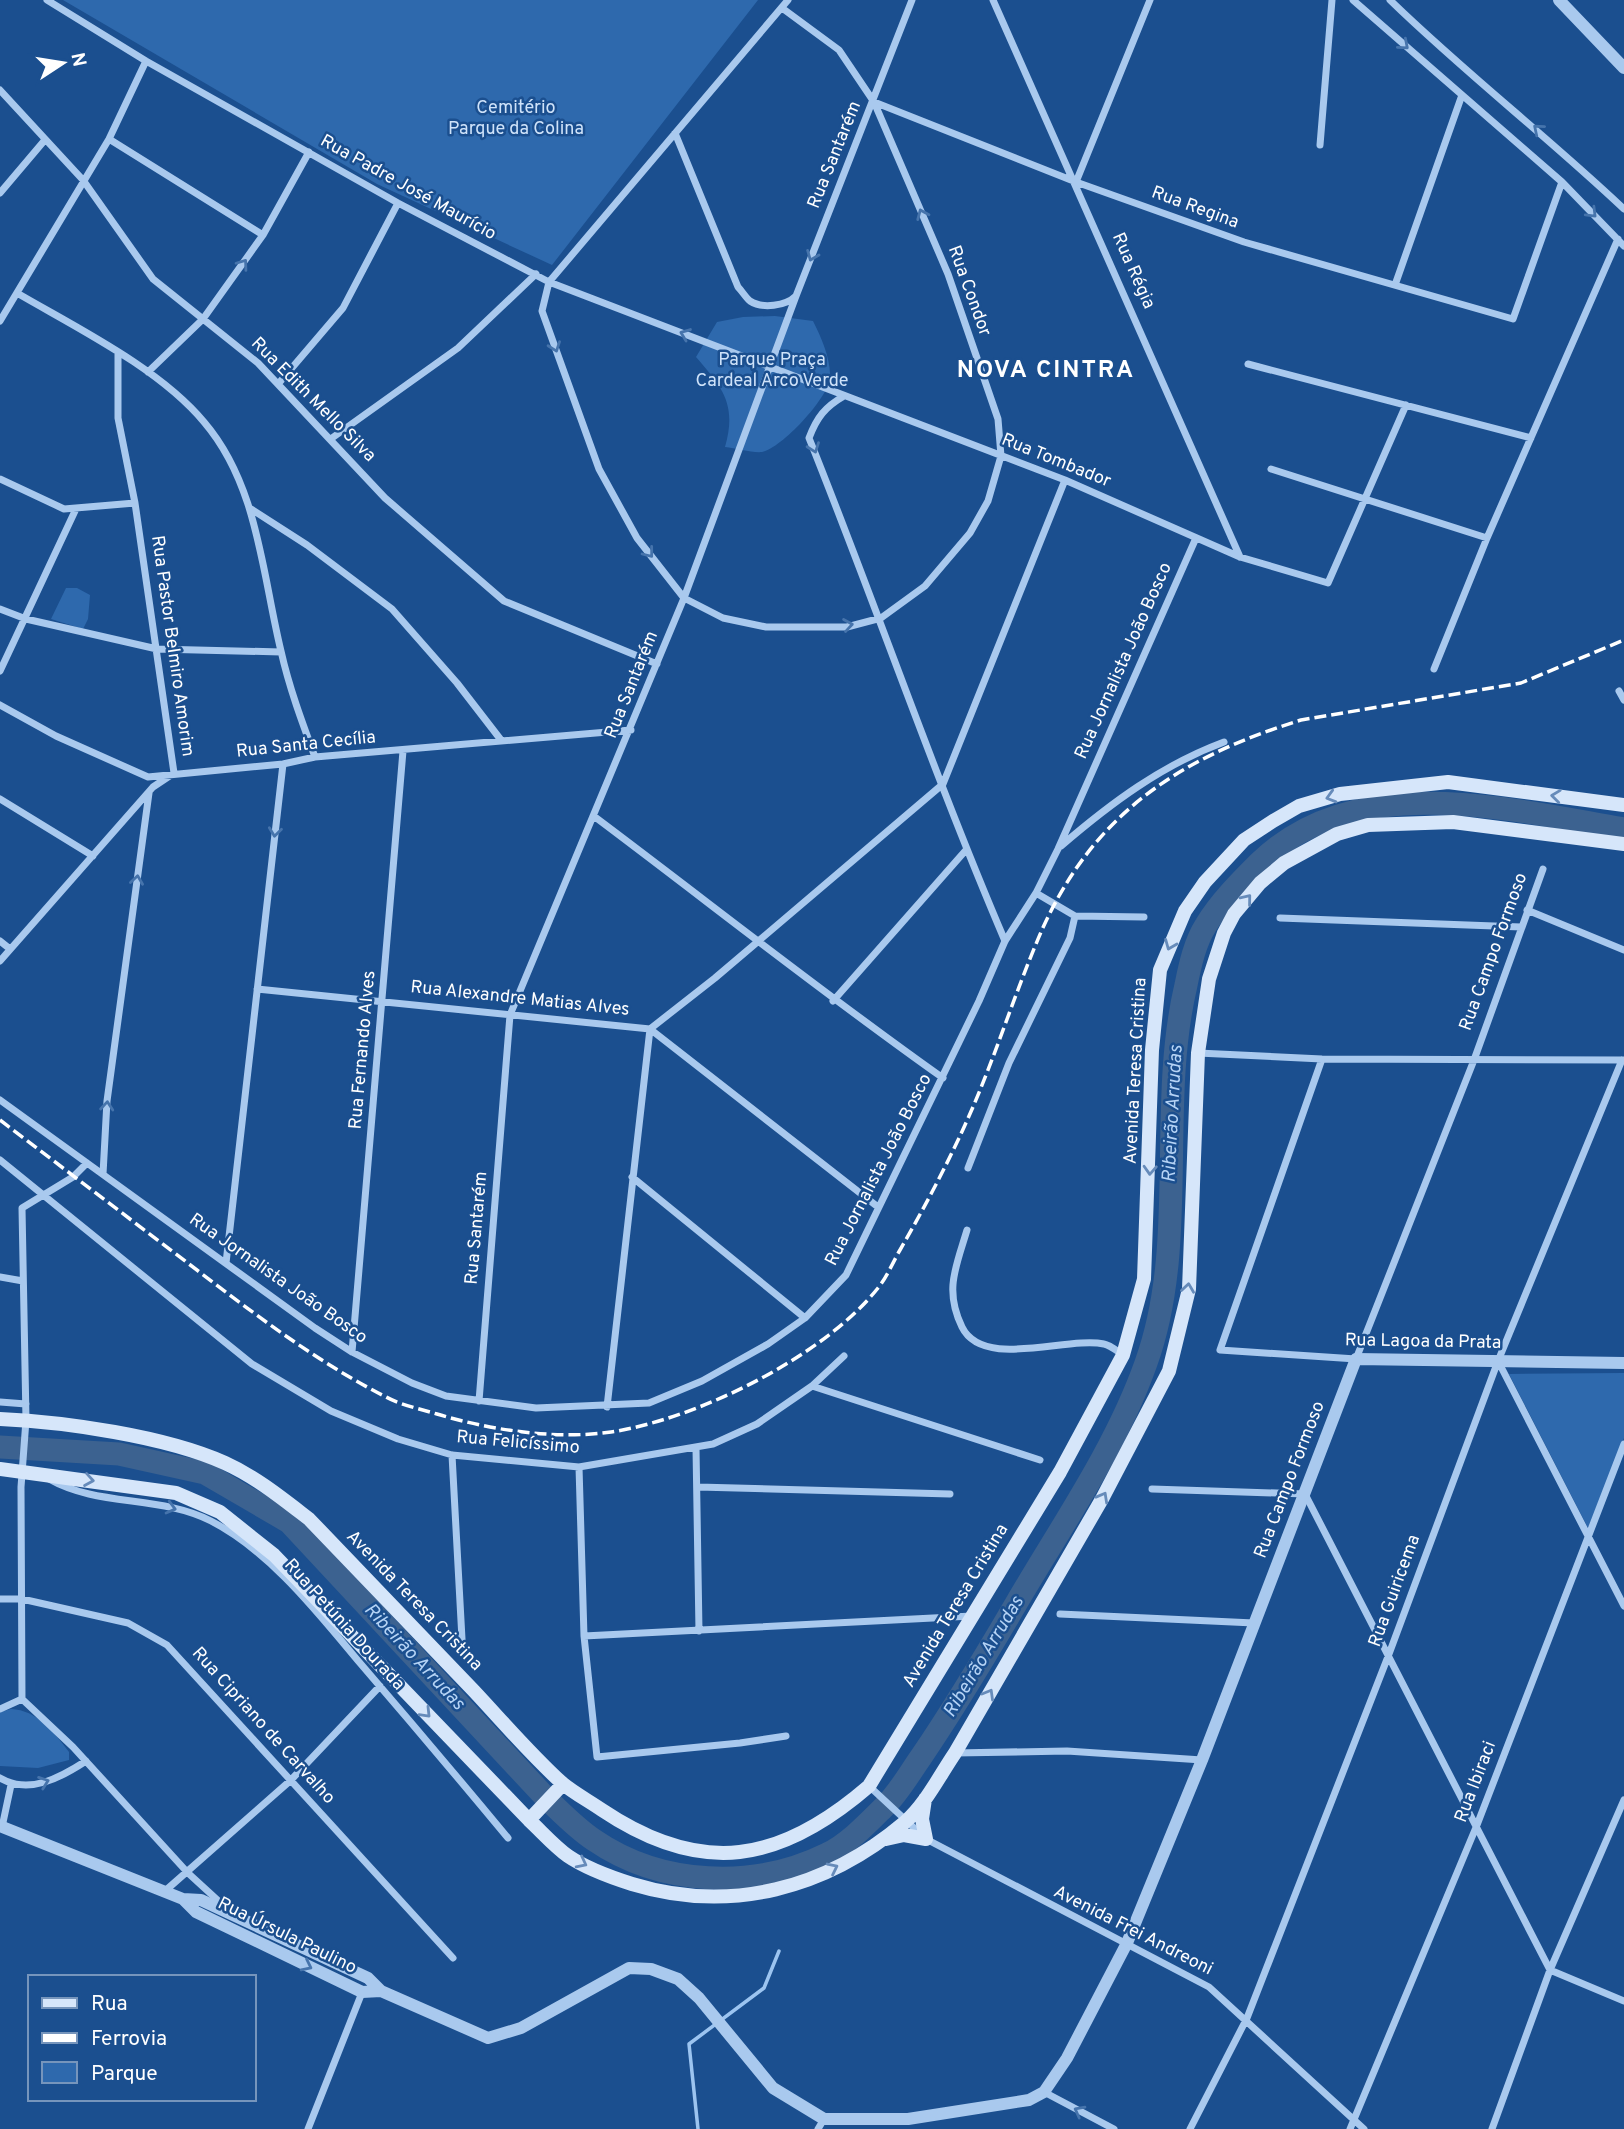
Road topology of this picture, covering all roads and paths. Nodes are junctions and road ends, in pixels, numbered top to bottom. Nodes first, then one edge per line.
1 (47, 0) edge
2 (788, 0) edge
3 (912, 0) edge
4 (993, 0) edge
5 (1150, 0) edge
6 (1332, 0) edge
7 (1353, 0) edge
8 (1390, 0) edge
9 (1559, 0) edge
10 (782, 8) junction
11 (146, 61) junction
12 (1624, 68) edge
13 (0, 90) edge
14 (1462, 95) junction
15 (874, 102) junction
16 (676, 133) junction
17 (109, 139) junction
18 (44, 141) junction
19 (1320, 145) dead end
20 (309, 152) junction
21 (83, 180) junction
22 (1076, 182) junction
23 (1562, 182) junction
24 (0, 193) edge
25 (398, 203) junction
26 (1624, 209) edge
27 (263, 235) junction
28 (1618, 239) junction
29 (1624, 246) edge
30 (536, 274) junction
31 (549, 282) junction
32 (1395, 285) junction
33 (17, 293) junction
34 (796, 296) junction
35 (203, 319) junction
36 (0, 321) edge
37 (118, 353) junction
38 (1248, 364) dead end
39 (771, 368) junction
40 (148, 372) junction
41 (279, 383) junction
42 (844, 396) junction
43 (1406, 405) junction
44 (332, 438) junction
45 (1531, 438) junction
46 (1001, 456) junction
47 (1271, 469) dead end
48 (0, 479) edge
49 (1065, 480) junction
50 (1364, 501) junction
51 (135, 503) junction
52 (251, 509) junction
53 (75, 511) junction
54 (1196, 538) junction
55 (1487, 538) junction
56 (1240, 557) junction
57 (684, 598) junction
58 (0, 609) edge
59 (881, 618) junction
60 (26, 619) junction
61 (157, 649) junction
62 (281, 652) junction
63 (657, 664) junction
64 (1434, 669) dead end
65 (0, 671) edge
66 (1619, 691) dead end
67 (1624, 700) edge
68 (0, 705) edge
69 (631, 730) junction
70 (501, 740) junction
71 (1224, 742) dead end
72 (403, 751) junction
73 (315, 757) junction
74 (283, 764) junction
75 (174, 773) junction
76 (943, 784) junction
77 (149, 793) junction
78 (0, 799) edge
79 (1624, 805) edge
80 (595, 817) junction
81 (1624, 844) edge
82 (966, 849) junction
83 (1058, 849) junction
84 (93, 856) junction
85 (1543, 869) dead end
86 (1036, 892) junction
87 (1527, 910) junction
88 (1075, 916) junction
89 (1143, 917) dead end
90 (1280, 918) dead end
91 (1521, 927) junction
92 (0, 941) edge
93 (760, 941) junction
94 (1005, 941) junction
95 (10, 949) junction
96 (1624, 950) edge
97 (0, 961) edge
98 (257, 989) junction
99 (384, 1000) junction
100 (833, 1000) junction
101 (510, 1014) junction
102 (650, 1029) junction
103 (1198, 1053) junction
104 (1322, 1059) junction
105 (1474, 1060) junction
106 (1623, 1060) edge
107 (943, 1078) junction
108 (0, 1100) edge
109 (0, 1160) edge
110 (86, 1163) junction
111 (968, 1168) dead end
112 (103, 1174) junction
113 (632, 1177) junction
114 (43, 1194) junction
115 (878, 1207) junction
116 (967, 1230) dead end
117 (226, 1263) junction
118 (0, 1277) edge
119 (23, 1280) junction
120 (805, 1318) junction
121 (352, 1352) junction
122 (1123, 1355) junction
123 (844, 1356) dead end
124 (1356, 1359) junction
125 (1498, 1361) junction
126 (1624, 1363) edge
127 (811, 1385) junction
128 (479, 1401) junction
129 (0, 1402) edge
130 (26, 1404) junction
131 (607, 1407) junction
132 (0, 1419) edge
133 (26, 1424) junction
134 (1624, 1444) edge
135 (696, 1448) junction
136 (452, 1455) junction
137 (1041, 1460) dead end
138 (579, 1466) junction
139 (27, 1468) junction
140 (0, 1469) edge
141 (698, 1487) junction
142 (1152, 1489) dead end
143 (950, 1494) dead end
144 (1305, 1494) junction
145 (1588, 1538) junction
146 (0, 1599) edge
147 (22, 1599) junction
148 (1624, 1606) edge
149 (1060, 1614) dead end
150 (974, 1616) junction
151 (1254, 1623) junction
152 (699, 1631) junction
153 (584, 1636) junction
154 (462, 1639) dead end
155 (1389, 1654) junction
156 (380, 1686) junction
157 (22, 1699) junction
158 (0, 1709) edge
159 (786, 1735) dead end
160 (955, 1753) junction
161 (1202, 1760) junction
162 (86, 1761) junction
163 (0, 1778) edge
164 (291, 1780) junction
165 (11, 1785) junction
166 (562, 1786) junction
167 (873, 1790) junction
168 (926, 1794) junction
169 (1624, 1800) edge
170 (902, 1816) junction
171 (531, 1818) junction
172 (1477, 1825) junction
173 (1, 1826) edge
174 (508, 1838) dead end
175 (926, 1839) junction
176 (878, 1841) junction
177 (188, 1873) junction
178 (165, 1891) junction
179 (183, 1899) junction
180 (238, 1917) junction
181 (1127, 1943) junction
182 (453, 1958) dead end
183 (1550, 1970) junction
184 (368, 1978) junction
185 (381, 1991) junction
186 (362, 1992) junction
187 (1624, 2001) edge
188 (1247, 2018) junction
189 (1044, 2092) junction
190 (1353, 2118) junction
191 (821, 2124) edge
192 (308, 2129) edge
193 (1114, 2129) edge
194 (1190, 2129) edge
195 (1350, 2129) edge
196 (1364, 2129) edge
197 (1492, 2129) edge

1 - 11 street, Rua Padre José Maurício
2 - 10 street
3 - 15 street, Rua Santarém
4 - 22 street, Rua Régia
5 - 22 street
6 - 19 street
7 -> 14 street
26 -> 8 street
9 - 12 street
10 - 15 street, Rua Condor
10 - 16 street
11 - 17 street
11 - 20 street, Rua Padre José Maurício
13 - 18 street, Rua Edith Mello Silva
14 - 23 street
14 - 32 street
15 - 22 street, Rua Regina
15 -> 34 street, Rua Santarém
46 -> 15 street, Rua Condor
16 - 31 street
16 - 34 street
17 - 21 street
17 - 27 street
18 - 21 street, Rua Edith Mello Silva
18 - 24 street
20 - 25 street, Rua Padre José Maurício
20 - 27 street
21 - 33 street
21 - 35 street, Rua Edith Mello Silva
22 - 32 street, Rua Regina
22 - 56 street, Rua Régia
23 -> 28 street
23 - 32 street, Rua Regina
25 - 30 street, Rua Padre José Maurício
25 - 41 street
35 -> 27 street
28 - 29 street
28 - 45 street
30 - 31 street, Rua Padre José Maurício
30 - 44 street
39 -> 31 street, Rua Padre José Maurício
31 -> 57 street, Rua Condor
33 - 36 street
33 - 37 street
34 - 39 street, Rua Santarém
35 - 40 street
35 - 41 street, Rua Edith Mello Silva
37 - 40 street
37 - 51 street, Rua Pastor Belmiro Amorim
38 - 43 street
39 - 42 street, Rua Tombador
39 - 57 street, Rua Santarém
40 - 52 street
41 - 44 street, Rua Edith Mello Silva
42 - 46 street, Rua Tombador
42 -> 59 street
43 - 45 street
43 - 50 street
44 - 63 street, Rua Edith Mello Silva
45 - 55 street
46 - 49 street, Rua Tombador
46 - 59 street, Rua Condor
47 - 50 street
48 - 53 street
49 - 54 street, Rua Tombador
49 - 76 street
50 - 55 street
50 - 56 street, Rua Tombador
51 - 53 street
51 - 61 street, Rua Pastor Belmiro Amorim
52 - 62 street
52 - 70 street
53 - 60 street
54 - 56 street, Rua Tombador
54 - 83 street, Rua Jornalista João Bosco
55 - 64 street
57 -> 59 street, Rua Condor
57 - 63 street, Rua Santarém
58 - 60 street
59 - 76 street
60 - 61 street
60 - 65 street
61 - 62 street
61 - 75 street, Rua Pastor Belmiro Amorim
62 - 73 street
63 - 69 street, Rua Santarém
66 - 67 street
68 - 75 street, Rua Santa Cecília
69 - 70 street, Rua Santa Cecília
69 - 80 street, Rua Santarém
70 - 72 street, Rua Santa Cecília
71 - 83 street
72 - 73 street, Rua Santa Cecília
72 - 99 street, Rua Fernando Alves
73 - 74 street, Rua Santa Cecília
74 - 75 street, Rua Santa Cecília
74 -> 98 street
75 - 77 street, Rua Pastor Belmiro Amorim
76 - 82 street
76 - 93 street, Rua Alexandre Matias Alves
77 - 84 street, Rua Pastor Belmiro Amorim
112 -> 77 street
78 - 84 street
79 -> 122 main road, Avenida Teresa Cristina
80 - 93 street
80 - 101 street, Rua Santarém
103 -> 81 main road
82 - 94 street
82 - 100 street
83 - 86 street, Rua Jornalista João Bosco
84 - 95 street, Rua Pastor Belmiro Amorim
85 - 87 street, Rua Campo Formoso
86 - 88 street
86 - 94 street, Rua Jornalista João Bosco
87 - 91 street, Rua Campo Formoso
87 - 96 street
88 - 89 street
88 - 111 street
90 - 91 street
91 - 105 street, Rua Campo Formoso
92 - 95 street
93 - 100 street
93 - 102 street, Rua Alexandre Matias Alves
94 - 107 street, Rua Jornalista João Bosco
95 - 97 street, Rua Pastor Belmiro Amorim
98 - 99 street, Rua Alexandre Matias Alves
98 - 117 street
99 - 101 street, Rua Alexandre Matias Alves
99 - 121 street, Rua Fernando Alves
100 - 107 street
101 - 102 street, Rua Alexandre Matias Alves
101 - 128 street, Rua Santarém
102 - 113 street
102 - 115 street
103 - 104 street
160 -> 103 main road
104 - 105 street
104 - 124 street, Rua Lagoa da Prata
105 - 106 street
105 - 124 street, Rua Campo Formoso
106 - 125 street, Rua Guiricema
107 - 115 street, Rua Jornalista João Bosco
108 - 110 street, Rua Jornalista João Bosco
109 - 114 street, Rua Felicíssimo
110 - 112 street, Rua Jornalista João Bosco
110 - 114 street
112 - 117 street, Rua Jornalista João Bosco
113 - 120 street
113 - 131 street
114 - 119 street
114 - 136 street, Rua Felicíssimo
115 - 120 street, Rua Jornalista João Bosco
116 - 122 street
117 - 121 street, Rua Jornalista João Bosco
118 - 119 street
119 - 130 street
120 - 131 street, Rua Jornalista João Bosco
121 - 128 street, Rua Jornalista João Bosco
122 - 150 main road, Avenida Teresa Cristina
123 - 127 street, Rua Felicíssimo
124 - 125 street, Rua Lagoa da Prata
124 - 144 street, Rua Campo Formoso
125 - 126 street, Rua Lagoa da Prata
125 - 145 street
125 - 155 street, Rua Guiricema
127 - 135 street, Rua Felicíssimo
127 - 137 street
128 - 131 street, Rua Jornalista João Bosco
129 - 130 street
130 - 133 street
132 - 133 main road, Avenida Teresa Cristina
133 - 139 street
133 - 166 main road, Avenida Teresa Cristina
134 - 145 street, Rua Ibiraci
135 - 138 street, Rua Felicíssimo
135 - 141 street
136 - 138 street, Rua Felicíssimo
136 - 154 street
138 - 153 street
139 - 140 main road
139 - 147 street
139 -> 156 street, Rua Petúnia Dourada
139 -> 171 main road
141 - 143 street
141 - 152 street
142 - 144 street
144 - 151 street, Rua Campo Formoso
144 - 155 street
145 - 148 street
145 - 172 street, Rua Ibiraci
146 - 147 street, Rua Cipriano de Carvalho
147 - 157 street
147 - 164 street, Rua Cipriano de Carvalho
149 - 151 street
150 - 152 street
150 - 167 main road, Avenida Teresa Cristina
151 - 161 street, Rua Campo Formoso
152 - 153 street
153 - 159 street
155 - 172 street
155 - 188 street, Rua Guiricema
156 - 164 street
156 - 174 street, Rua Petúnia Dourada
157 - 158 street
157 - 162 street
160 - 161 street
160 - 168 main road
161 - 181 street, Rua Campo Formoso
165 -> 162 street
162 - 177 street
163 - 165 street
164 - 177 street
164 - 182 street, Rua Cipriano de Carvalho
165 - 173 street
166 - 167 main road, Avenida Teresa Cristina
166 - 171 main road
167 - 170 street, Avenida Frei Andreoni
168 - 170 main road
168 - 175 main road
169 - 183 street
170 - 175 street, Avenida Frei Andreoni
170 - 176 main road
171 -> 176 main road
172 - 183 street
172 - 190 street, Rua Ibiraci
173 - 178 street, Rua Úrsula Paulino
175 - 176 main road
175 - 181 street, Avenida Frei Andreoni
177 - 178 street
177 - 180 street
178 - 179 street, Rua Úrsula Paulino
179 - 180 street, Rua Úrsula Paulino
179 -> 186 street, Rua Úrsula Paulino
180 - 184 street, Rua Úrsula Paulino
181 - 188 street, Avenida Frei Andreoni
181 - 189 street, Rua Campo Formoso
183 - 187 street
183 - 197 street
184 - 185 street, Rua Úrsula Paulino
184 - 186 street
185 - 186 street, Rua Úrsula Paulino
185 - 191 street, Rua Úrsula Paulino
186 - 192 street
188 - 190 street, Avenida Frei Andreoni
188 - 194 street, Rua Guiricema
189 - 191 street, Rua Úrsula Paulino
193 -> 189 street
190 - 195 street, Rua Ibiraci
190 - 196 street, Avenida Frei Andreoni

